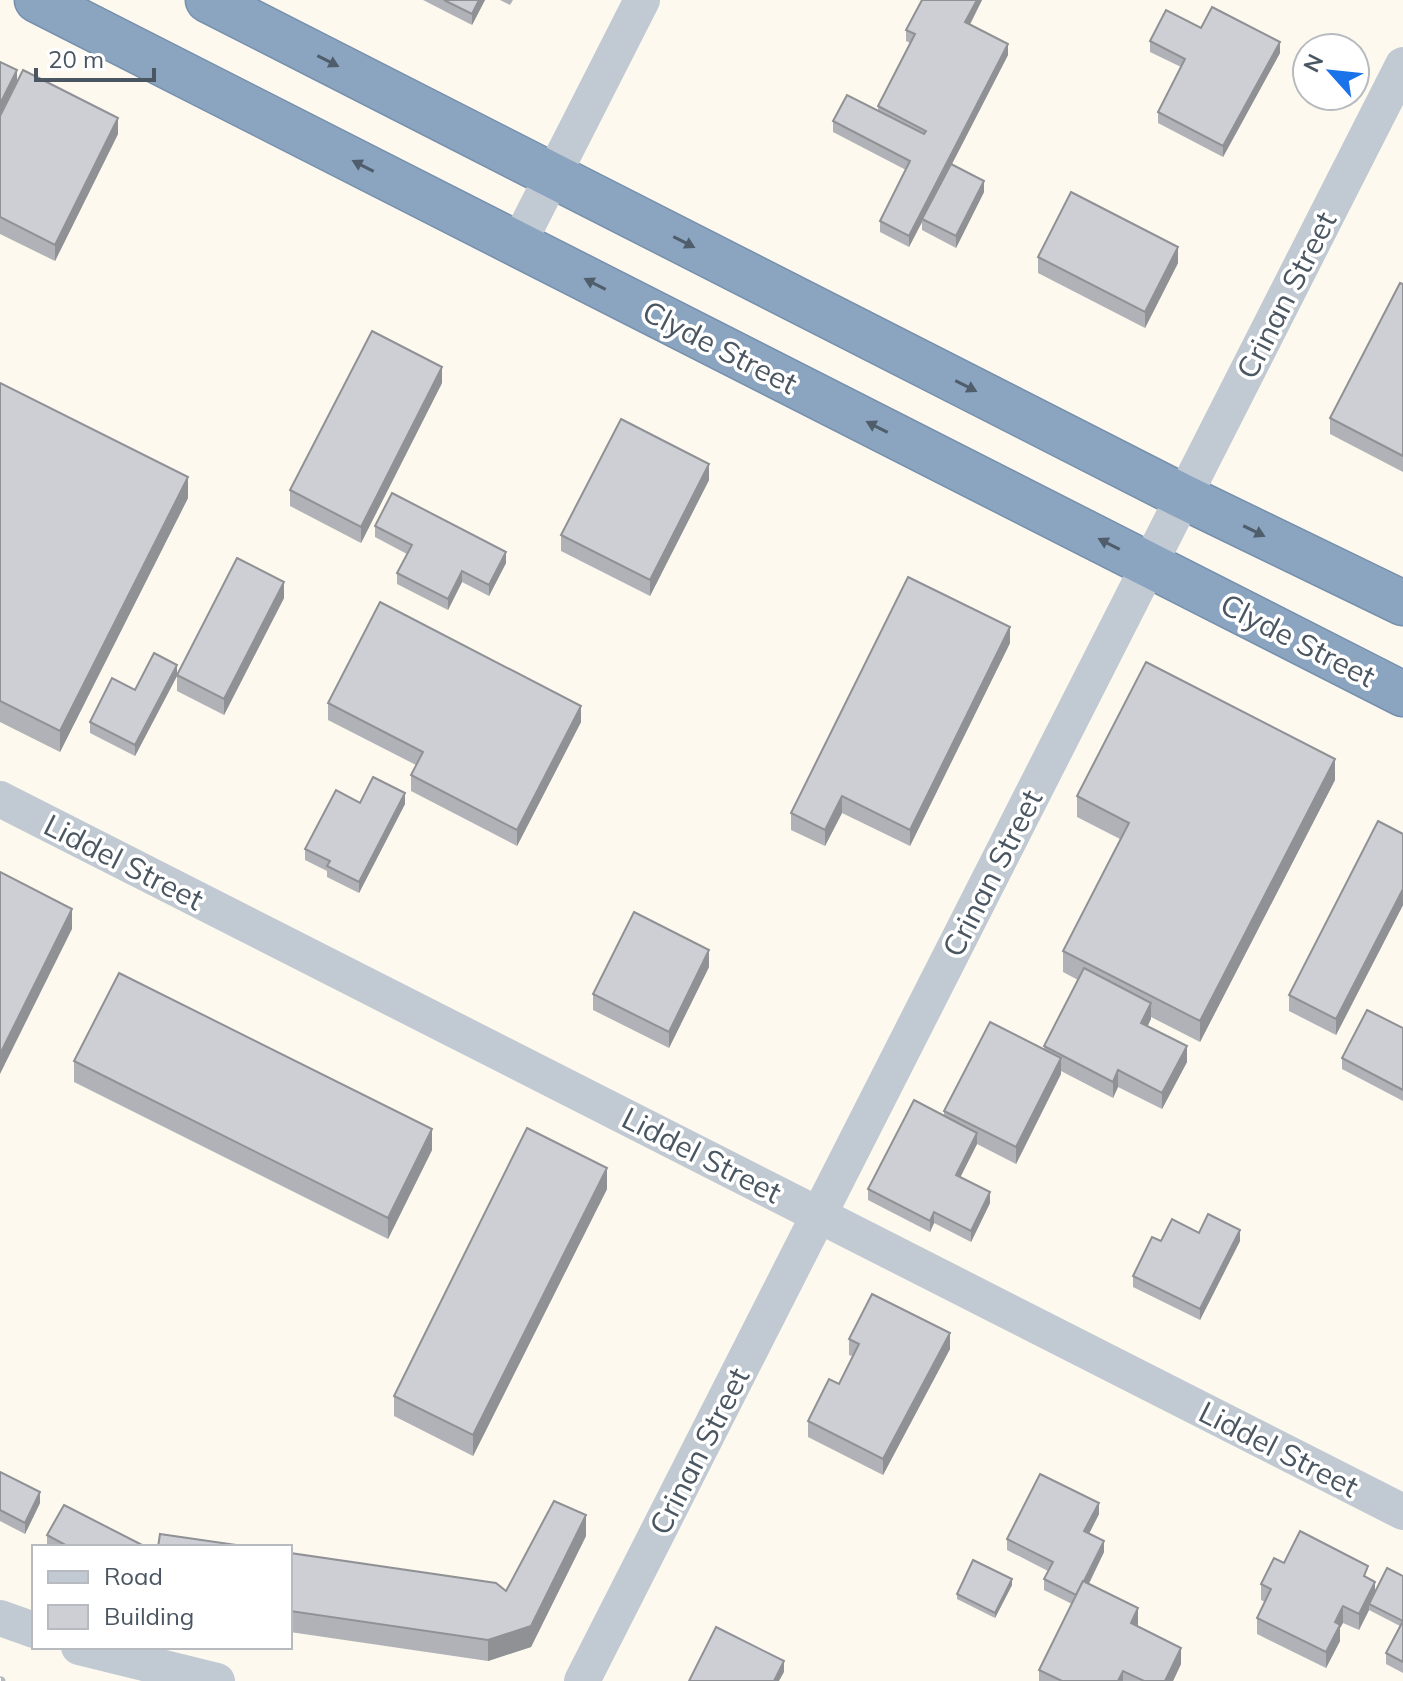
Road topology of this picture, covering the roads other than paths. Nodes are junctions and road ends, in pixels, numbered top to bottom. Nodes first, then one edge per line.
1 (37, 0) edge
2 (208, 0) edge
3 (642, 0) edge
4 (1403, 65) edge
5 (553, 175) junction
6 (518, 244) junction
7 (1184, 497) junction
8 (1149, 564) junction
9 (1403, 603) edge
10 (1403, 694) edge
11 (0, 799) edge
12 (819, 1215) junction
13 (1403, 1512) edge
14 (0, 1618) edge
15 (32, 1629) edge
16 (87, 1649) edge
17 (217, 1681) edge
18 (582, 1681) edge

6 -> 1 highway, Clyde Street
2 -> 5 highway
3 - 5 street
4 - 7 street, Crinan Street
5 - 6 street
5 -> 7 highway
8 -> 6 highway, Clyde Street
7 - 8 street, Crinan Street
7 -> 9 highway
8 - 10 highway, Clyde Street
8 - 12 street, Crinan Street
11 - 12 street, Liddel Street
12 - 13 street, Liddel Street
12 - 18 street, Crinan Street
14 - 15 street
16 - 17 street

